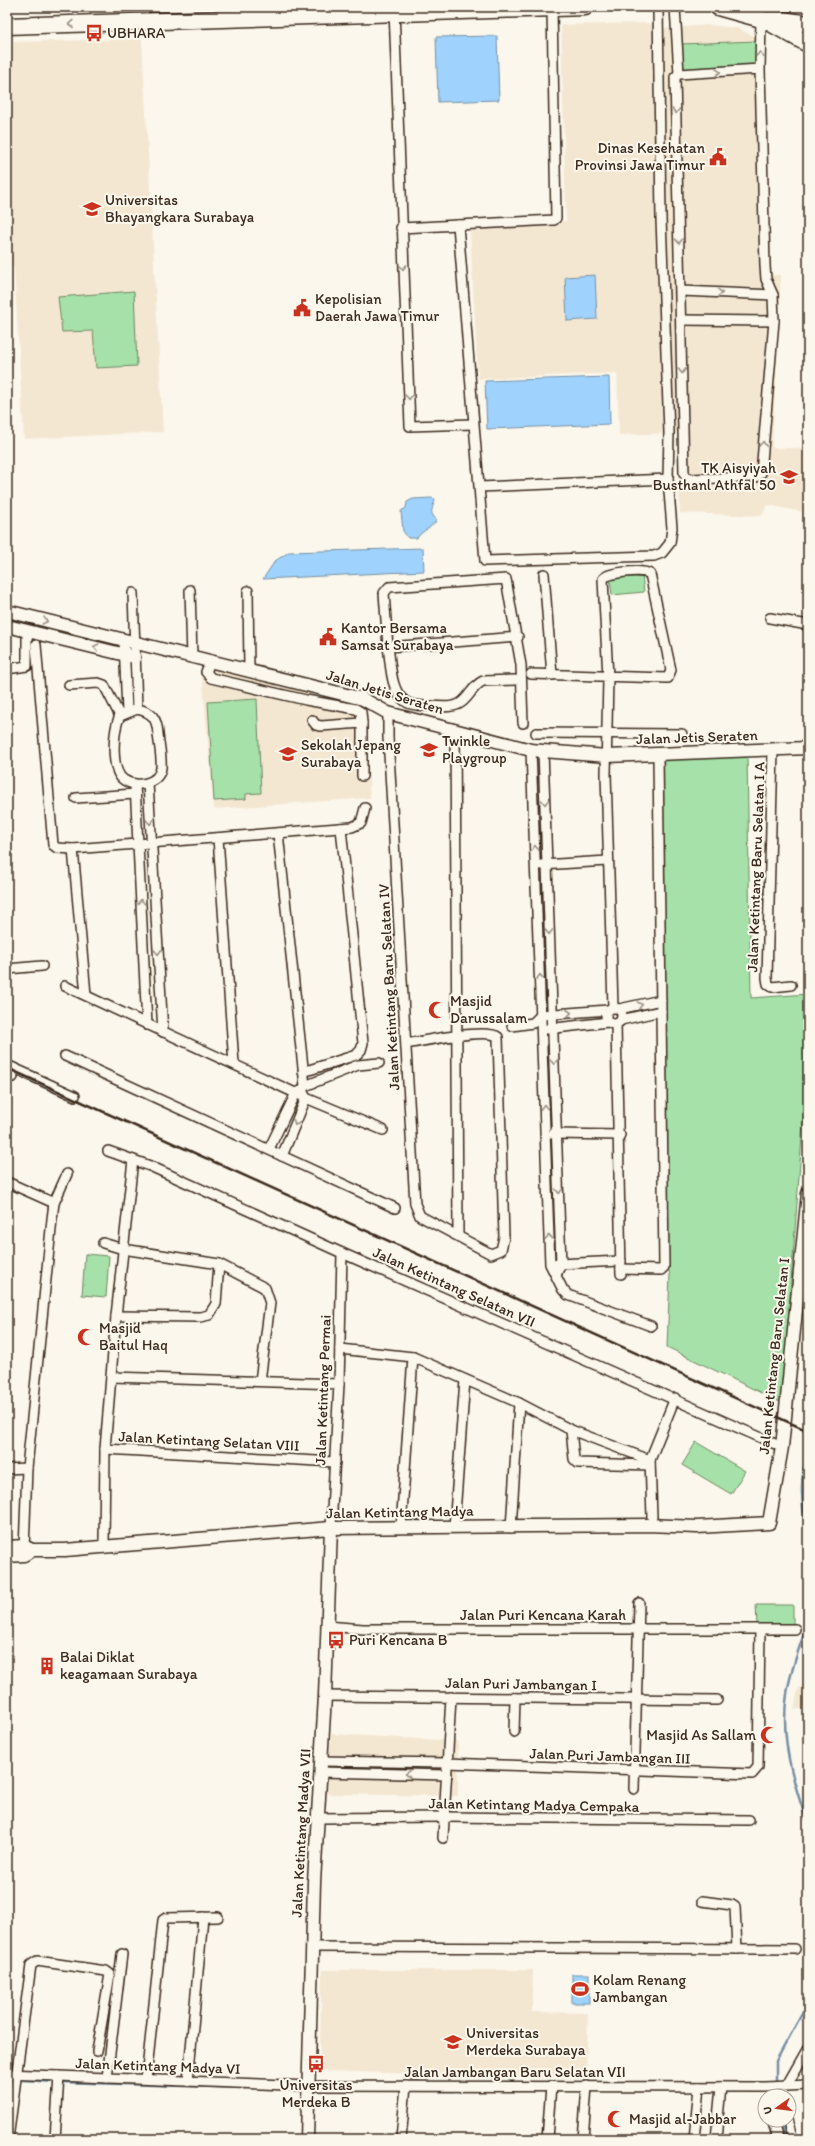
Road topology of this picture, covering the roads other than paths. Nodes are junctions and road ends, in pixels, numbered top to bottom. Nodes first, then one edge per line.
1 (585, 7) edge
2 (658, 7) edge
3 (675, 7) edge
4 (718, 7) edge
5 (552, 8) junction
6 (394, 10) edge
7 (763, 19) junction
8 (808, 24) edge
9 (7, 26) edge
10 (808, 44) edge
11 (760, 69) junction
12 (679, 74) junction
13 (458, 225) junction
14 (401, 228) junction
15 (681, 291) junction
16 (773, 295) junction
17 (681, 320) junction
18 (774, 321) junction
19 (473, 424) junction
20 (668, 479) junction
21 (480, 487) junction
22 (485, 561) junction
23 (544, 574) dead end
24 (487, 579) junction
25 (190, 590) dead end
26 (248, 591) dead end
27 (133, 593) dead end
28 (7, 611) edge
29 (770, 618) dead end
30 (808, 625) edge
31 (7, 626) edge
32 (27, 630) junction
33 (518, 637) junction
34 (129, 642) junction
35 (36, 645) dead end
36 (388, 647) junction
37 (129, 655) junction
38 (192, 657) junction
39 (210, 662) junction
40 (7, 669) edge
41 (249, 671) junction
42 (531, 674) dead end
43 (552, 675) junction
44 (608, 678) junction
45 (515, 680) dead end
46 (69, 685) dead end
47 (137, 709) junction
48 (388, 713) junction
49 (124, 714) junction
50 (312, 720) dead end
51 (523, 722) dead end
52 (362, 723) junction
53 (455, 729) junction
54 (536, 733) dead end
55 (608, 734) junction
56 (682, 734) dead end
57 (808, 748) edge
58 (531, 750) junction
59 (773, 750) junction
60 (543, 752) junction
61 (607, 756) junction
62 (658, 761) junction
63 (362, 776) dead end
64 (148, 783) junction
65 (135, 784) junction
66 (135, 794) junction
67 (76, 798) dead end
68 (365, 808) dead end
69 (341, 828) junction
70 (278, 833) junction
71 (218, 838) junction
72 (152, 843) junction
73 (138, 844) junction
74 (73, 850) junction
75 (608, 861) junction
76 (536, 865) junction
77 (547, 865) junction
78 (42, 966) dead end
79 (7, 969) edge
80 (791, 985) dead end
81 (65, 986) dead end
82 (86, 995) junction
83 (660, 1000) junction
84 (614, 1009) junction
85 (661, 1011) junction
86 (552, 1014) junction
87 (541, 1015) junction
88 (615, 1022) junction
89 (533, 1023) junction
90 (147, 1025) junction
91 (512, 1026) dead end
92 (542, 1029) junction
93 (552, 1029) junction
94 (163, 1032) junction
95 (457, 1036) junction
96 (406, 1044) junction
97 (65, 1056) dead end
98 (379, 1063) dead end
99 (234, 1064) junction
100 (7, 1065) edge
101 (303, 1072) junction
102 (302, 1092) junction
103 (75, 1096) dead end
104 (383, 1130) dead end
105 (545, 1134) junction
106 (557, 1134) junction
107 (620, 1135) junction
108 (269, 1149) junction
109 (108, 1151) dead end
110 (282, 1156) junction
111 (133, 1160) junction
112 (67, 1174) dead end
113 (7, 1182) edge
114 (808, 1193) edge
115 (54, 1203) junction
116 (395, 1208) dead end
117 (458, 1236) junction
118 (103, 1243) dead end
119 (123, 1249) junction
120 (342, 1253) junction
121 (219, 1264) junction
122 (550, 1264) junction
123 (561, 1264) junction
124 (621, 1268) junction
125 (556, 1275) junction
126 (116, 1316) junction
127 (651, 1326) dead end
128 (340, 1349) junction
129 (413, 1357) junction
130 (111, 1377) junction
131 (466, 1380) junction
132 (260, 1381) junction
133 (339, 1384) junction
134 (675, 1398) junction
135 (520, 1403) junction
136 (571, 1430) junction
137 (782, 1447) junction
138 (105, 1449) junction
139 (335, 1462) junction
140 (650, 1462) junction
141 (7, 1468) edge
142 (27, 1468) junction
143 (652, 1517) dead end
144 (770, 1523) joint
145 (401, 1527) junction
146 (454, 1527) junction
147 (331, 1528) junction
148 (511, 1528) junction
149 (104, 1546) junction
150 (7, 1547) edge
151 (27, 1550) junction
152 (7, 1556) edge
153 (639, 1603) dead end
154 (327, 1626) junction
155 (795, 1629) dead end
156 (639, 1630) junction
157 (760, 1630) junction
158 (325, 1696) junction
159 (451, 1697) junction
160 (515, 1698) junction
161 (636, 1700) junction
162 (717, 1700) dead end
163 (514, 1732) dead end
164 (361, 1762) junction
165 (447, 1763) junction
166 (320, 1767) junction
167 (634, 1771) junction
168 (361, 1772) junction
169 (446, 1775) junction
170 (634, 1789) dead end
171 (444, 1817) junction
172 (318, 1818) junction
173 (749, 1820) dead end
174 (443, 1838) dead end
175 (702, 1901) dead end
176 (203, 1917) junction
177 (218, 1917) dead end
178 (312, 1947) junction
179 (737, 1949) junction
180 (795, 1949) dead end
181 (122, 1954) dead end
182 (808, 2048) edge
183 (97, 2051) dead end
184 (13, 2078) edge
185 (107, 2078) junction
186 (146, 2079) junction
187 (188, 2081) junction
188 (58, 2082) junction
189 (808, 2085) edge
190 (550, 2086) junction
191 (587, 2086) junction
192 (784, 2086) junction
193 (699, 2087) junction
194 (721, 2087) junction
195 (776, 2088) edge
196 (757, 2089) edge
197 (309, 2090) junction
198 (405, 2090) junction
199 (775, 2128) edge
200 (790, 2128) edge
201 (8, 2139) edge
202 (55, 2139) edge
203 (307, 2139) edge
204 (401, 2139) edge
205 (547, 2139) edge
206 (583, 2139) edge
207 (694, 2139) edge
208 (716, 2139) edge
209 (778, 2139) edge
210 (793, 2139) edge

1 - 5 highway
2 - 20 street
3 - 12 street
4 - 7 highway
5 - 6 highway
5 - 13 street
6 -> 9 highway
6 - 14 street
7 - 8 highway
7 - 10 highway
11 -> 7 street
12 -> 11 street
11 - 16 street
12 -> 15 street
13 - 14 street
13 - 19 street
14 -> 19 street
15 -> 16 street
15 - 17 street
16 - 18 street
17 - 18 street
17 -> 18 street
19 - 21 street
20 - 21 street
20 - 22 street
21 - 22 street
22 - 24 street
23 - 43 street
24 - 33 street
24 - 36 street
25 - 38 street
26 - 41 street
27 - 34 street
28 -> 34 street, Jalan Jetis Seraten
29 - 30 street
31 - 32 street
37 -> 32 street
32 - 40 street
33 - 36 street
33 - 51 street
34 - 37 street
34 - 38 street, Jalan Jetis Seraten
35 - 74 street
36 - 45 street
37 - 47 street
37 - 49 street
38 - 39 street, Jalan Jetis Seraten
39 - 41 street, Jalan Jetis Seraten
39 - 52 street
41 - 48 street, Jalan Jetis Seraten
42 - 43 street
43 - 44 street
44 - 44 street
44 - 55 street
46 - 49 street
47 - 49 street
47 - 64 street
48 - 53 street, Jalan Jetis Seraten
48 - 96 street, Jalan Ketintang Baru Selatan IV
49 - 65 street
50 - 52 street
52 - 63 street
53 - 58 street, Jalan Jetis Seraten
53 - 95 street
54 - 55 street
55 - 56 street
55 - 61 street
57 - 59 street, Jalan Jetis Seraten
58 - 60 street, Jalan Jetis Seraten
76 -> 58 street
59 - 62 street, Jalan Jetis Seraten
59 - 80 street, Jalan Ketintang Baru Selatan I A
60 - 61 street, Jalan Jetis Seraten
60 -> 77 street
61 - 62 street, Jalan Jetis Seraten
61 - 75 street
62 - 83 street
64 - 65 street
64 -> 72 street
65 - 66 street
66 - 67 street
66 - 73 street
68 - 69 street
69 - 70 street
69 - 101 street
70 - 71 street
70 - 101 street
71 - 72 street
71 - 99 street
72 - 73 street
72 -> 94 street
73 - 74 street
90 -> 73 street
74 - 82 street
75 - 77 street
75 - 84 street
76 - 77 street
87 -> 76 street
77 -> 86 street
78 - 79 street
81 - 82 street
82 - 90 street
84 -> 83 street
83 - 85 street
86 -> 84 street
84 - 88 street
84 - 88 street
85 - 88 street
85 - 124 street
86 - 87 street
86 - 93 street
87 - 89 street
87 - 92 street
88 - 93 street
88 - 107 street
89 - 91 street
89 - 92 street
90 - 94 street
92 - 93 street
105 -> 92 street
93 -> 106 street
94 - 99 street
95 - 96 street
95 - 117 street
95 - 117 street, Jalan Ketintang Baru Selatan IV
96 - 117 street, Jalan Ketintang Baru Selatan IV
97 - 108 street
98 - 102 street
99 - 102 street
100 - 103 street
101 - 102 street
102 - 104 street
102 - 108 street
102 -> 110 street
105 - 106 street
122 -> 105 street
106 - 107 street
106 -> 123 street
107 - 124 street
108 - 110 street
109 - 111 street, Jalan Ketintang Selatan VII
110 - 116 street
111 - 119 street
111 - 120 street, Jalan Ketintang Selatan VII
112 - 115 street
113 - 115 street
114 - 137 street, Jalan Ketintang Baru Selatan I
115 - 142 street
118 - 119 street
119 - 121 street
119 - 126 street
120 - 128 street, Jalan Ketintang Permai
120 - 134 street, Jalan Ketintang Selatan VII
121 - 126 street
121 - 132 street
122 - 123 street
122 - 125 street
123 - 124 street
123 - 125 street
125 - 127 street
126 - 130 street
128 - 129 street
128 - 133 street, Jalan Ketintang Permai
129 - 131 street
129 - 145 street
130 - 132 street
130 - 138 street
131 - 135 street
131 - 146 street
132 - 133 street
133 - 139 street, Jalan Ketintang Permai
134 - 137 street, Jalan Ketintang Selatan VII
134 - 140 street
135 - 136 street
135 - 148 street
136 - 140 street
136 - 140 street
137 - 144 street, Jalan Ketintang Baru Selatan I
138 - 139 street, Jalan Ketintang Selatan VIII
138 - 149 street
139 - 147 street, Jalan Ketintang Permai
140 - 143 street
141 - 142 street
142 - 151 street
144 - 148 street, Jalan Ketintang Madya
145 - 146 street, Jalan Ketintang Madya
145 - 147 street, Jalan Ketintang Madya
146 - 148 street, Jalan Ketintang Madya
147 - 149 street, Jalan Ketintang Madya
147 - 154 street, Jalan Ketintang Madya VII
149 - 151 street, Jalan Ketintang Madya
150 - 151 street, Jalan Ketintang Madya
151 - 152 street, Jalan Ketintang Madya
153 - 156 street
154 - 156 street, Jalan Puri Kencana Karah
154 - 158 street, Jalan Ketintang Madya VII
155 - 157 street, Jalan Puri Kencana Karah
156 - 157 street, Jalan Puri Kencana Karah
156 - 161 street
157 - 167 street, Jalan Puri Jambangan III
158 - 159 street, Jalan Puri Jambangan I
158 - 166 street, Jalan Ketintang Madya VII
159 - 160 street, Jalan Puri Jambangan I
159 - 165 street
160 - 161 street, Jalan Puri Jambangan I
160 - 163 street
161 - 162 street, Jalan Puri Jambangan I
161 - 167 street
164 - 165 street, Jalan Puri Jambangan III
164 - 166 street, Jalan Puri Jambangan III
164 - 168 street
165 - 167 street, Jalan Puri Jambangan III
165 - 169 street
166 - 168 street
166 - 172 street, Jalan Ketintang Madya VII
167 - 170 street
169 -> 168 street
169 - 171 street
171 - 172 street, Jalan Ketintang Madya Cempaka
171 - 173 street, Jalan Ketintang Madya Cempaka
171 - 174 street
172 - 178 street, Jalan Ketintang Madya VII
175 - 179 street
176 - 177 street
176 - 186 street
176 - 187 street
178 - 179 street
178 - 197 street, Jalan Ketintang Madya VII
179 - 180 street
181 - 185 street
182 - 192 street
183 - 184 street
184 - 188 street, Jalan Ketintang Madya VI
184 - 201 street
185 - 186 street, Jalan Ketintang Madya VI
185 - 188 street, Jalan Ketintang Madya VI
186 - 187 street, Jalan Ketintang Madya VI
187 - 197 street, Jalan Ketintang Madya VI
188 - 202 street
189 - 192 street, Jalan Jambangan Baru Selatan VII
190 - 191 street, Jalan Jambangan Baru Selatan VII
190 - 198 street, Jalan Jambangan Baru Selatan VII
190 - 205 street
191 - 193 street, Jalan Jambangan Baru Selatan VII
191 - 206 street
192 - 195 street, Jalan Jambangan Baru Selatan VII
193 - 194 street, Jalan Jambangan Baru Selatan VII
193 - 207 street
194 - 196 street, Jalan Jambangan Baru Selatan VII
194 - 208 street
197 - 198 street, Jalan Jambangan Baru Selatan VII
197 - 203 street, Jalan Ketintang Madya VII
198 - 204 street
199 - 209 street
200 - 210 street

